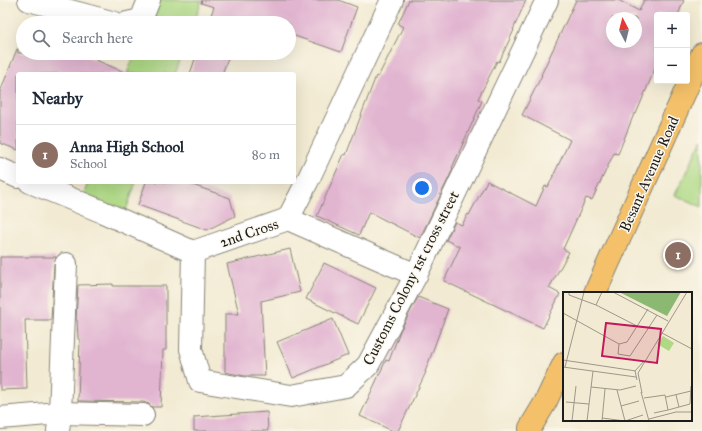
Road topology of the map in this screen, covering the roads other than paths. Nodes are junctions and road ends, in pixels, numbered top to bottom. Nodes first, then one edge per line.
1 (149, 0) edge
2 (392, 0) edge
3 (547, 0) edge
4 (34, 1) edge
5 (89, 16) edge
6 (143, 16) edge
7 (702, 54) edge
8 (0, 170) edge
9 (16, 176) edge
10 (35, 184) edge
11 (288, 219) junction
12 (193, 252) junction
13 (66, 264) dead end
14 (416, 275) junction
15 (595, 292) edge
16 (563, 365) edge
17 (143, 415) dead end
18 (0, 418) edge
19 (59, 422) edge
20 (528, 430) edge

1 - 6 street
2 - 11 street, 2nd Cross
3 - 14 street, Customs Colony 1st cross street
4 - 5 street
7 - 15 main road, Besant Avenue Road
8 - 9 street
10 - 12 street
11 - 12 street, 2nd Cross
11 - 14 street
12 - 14 street, Customs Colony 1st cross street
13 - 19 street
16 - 20 main road
17 - 19 street
18 - 19 street

